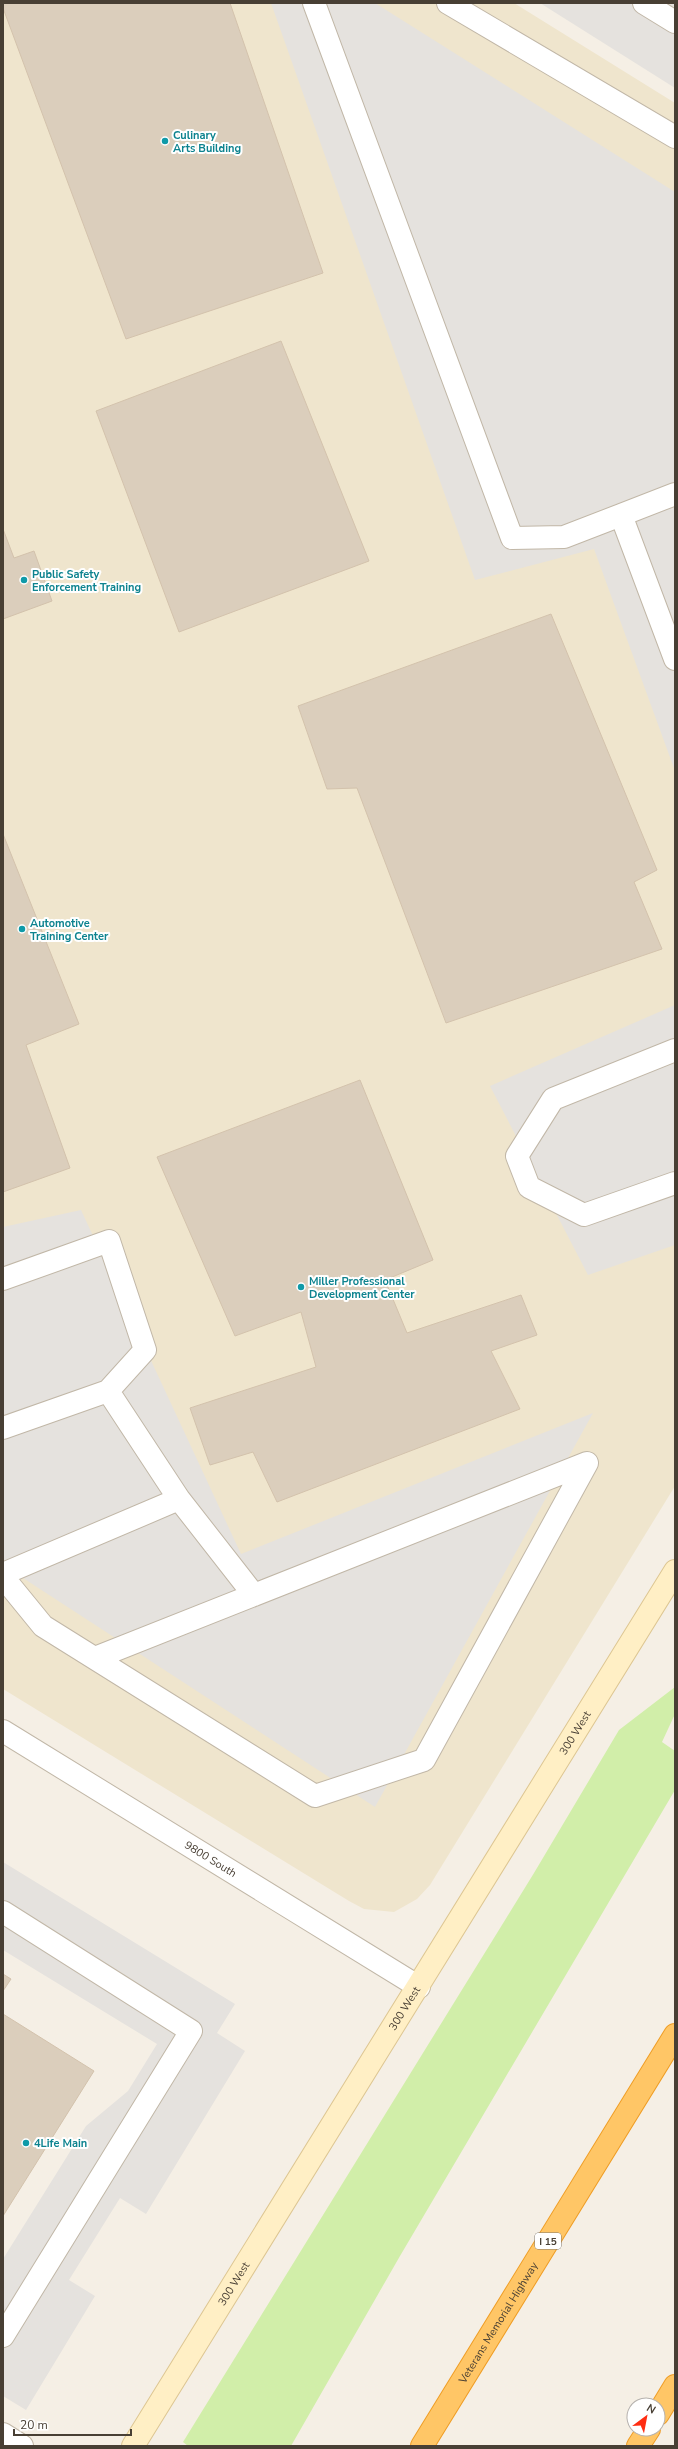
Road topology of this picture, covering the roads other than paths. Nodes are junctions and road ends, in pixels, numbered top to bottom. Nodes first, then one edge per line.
1 (314, 3) edge
2 (448, 3) edge
3 (644, 3) edge
4 (675, 22) edge
5 (675, 137) edge
6 (675, 494) edge
7 (621, 515) junction
8 (675, 659) edge
9 (675, 1050) edge
10 (675, 1183) edge
11 (3, 1279) edge
12 (108, 1390) junction
13 (3, 1428) edge
14 (179, 1499) junction
15 (675, 1571) edge
16 (3, 1575) edge
17 (254, 1595) junction
18 (95, 1658) junction
19 (3, 1731) edge
20 (3, 1912) edge
21 (419, 1987) junction
22 (675, 2035) edge
23 (3, 2336) edge
24 (675, 2386) edge
25 (666, 2401) edge
26 (3, 2434) edge
27 (644, 2437) edge
28 (22, 2446) edge
29 (133, 2446) edge
30 (422, 2446) edge
31 (638, 2446) edge

1 - 7 street
2 - 5 street
3 - 4 street
6 - 7 street
7 - 8 street
9 - 10 street
11 - 12 street
12 - 13 street
12 - 14 street
14 - 16 street
14 - 17 street
15 - 21 street, 300 West
16 - 18 street
17 - 18 street
17 - 18 street
19 - 21 street, 9800 South
20 - 23 street
21 - 29 street, 300 West
22 - 30 highway, Veterans Memorial Highway / I 15
24 - 25 highway
26 - 28 street
27 - 31 highway

